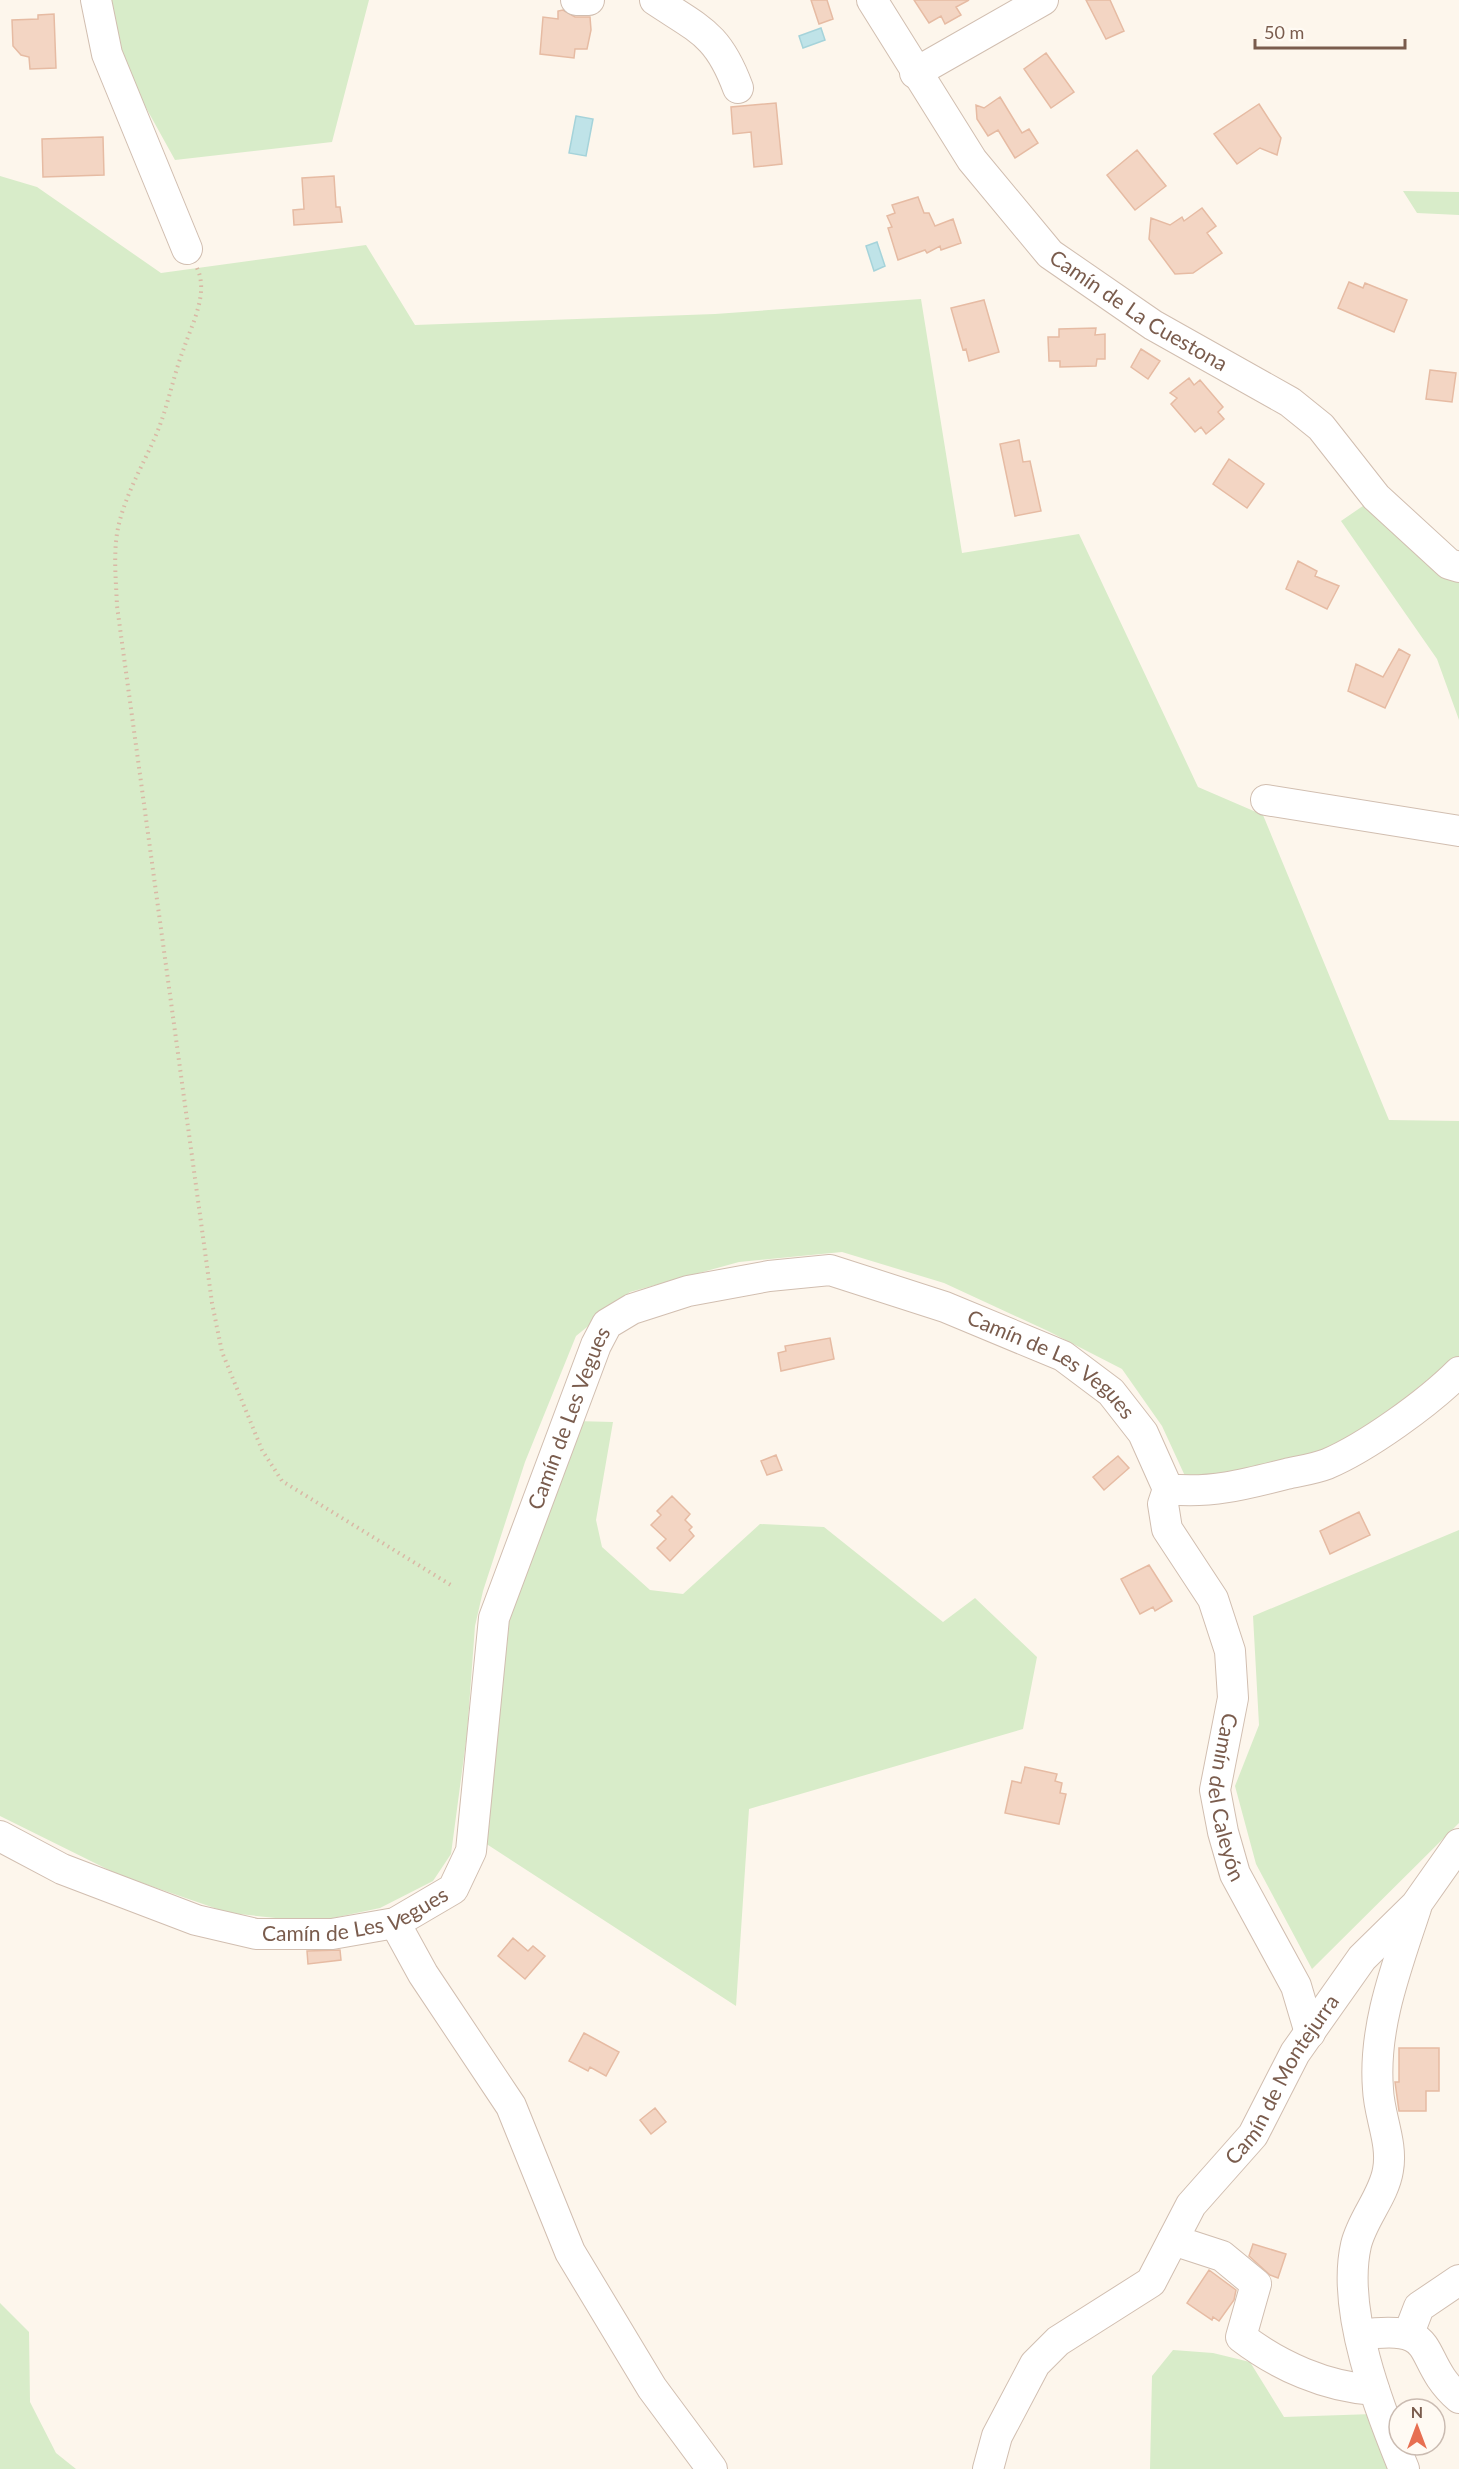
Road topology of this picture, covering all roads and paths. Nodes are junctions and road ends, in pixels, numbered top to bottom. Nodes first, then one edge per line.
1 (96, 0) edge
2 (576, 0) edge
3 (589, 0) edge
4 (655, 0) edge
5 (872, 0) edge
6 (1042, 0) edge
7 (915, 73) junction
8 (738, 88) dead end
9 (187, 249) joint
10 (1459, 567) edge
11 (1266, 800) dead end
12 (1459, 831) edge
13 (1459, 1372) edge
14 (1168, 1490) junction
15 (454, 1587) dead end
16 (0, 1836) edge
17 (1459, 1844) edge
18 (1416, 1905) junction
19 (395, 1923) junction
20 (1310, 2033) junction
21 (1173, 2240) junction
22 (1459, 2280) edge
23 (1409, 2333) junction
24 (1361, 2336) junction
25 (1374, 2390) junction
26 (1459, 2398) edge
27 (712, 2469) edge
28 (988, 2469) edge
29 (1404, 2469) edge

1 - 9 street
2 - 3 street
4 - 8 street
5 - 7 street, Camín de La Cuestona
6 - 7 street
7 - 10 street, Camín de La Cuestona
9 - 15 path
11 - 12 street
13 - 14 street
14 - 19 street, Camín de Les Vegues
14 - 20 street, Camín del Caleyón
16 - 19 street, Camín de Les Vegues
17 - 18 street, Camín de Montejurra
18 - 20 street, Camín de Montejurra
18 - 24 street
19 - 27 street
20 - 21 street, Camín de Montejurra
21 - 25 street
21 - 28 street, Camín de Montejurra
22 - 23 street
23 - 24 street
23 - 26 street
24 - 25 street
25 - 29 street

